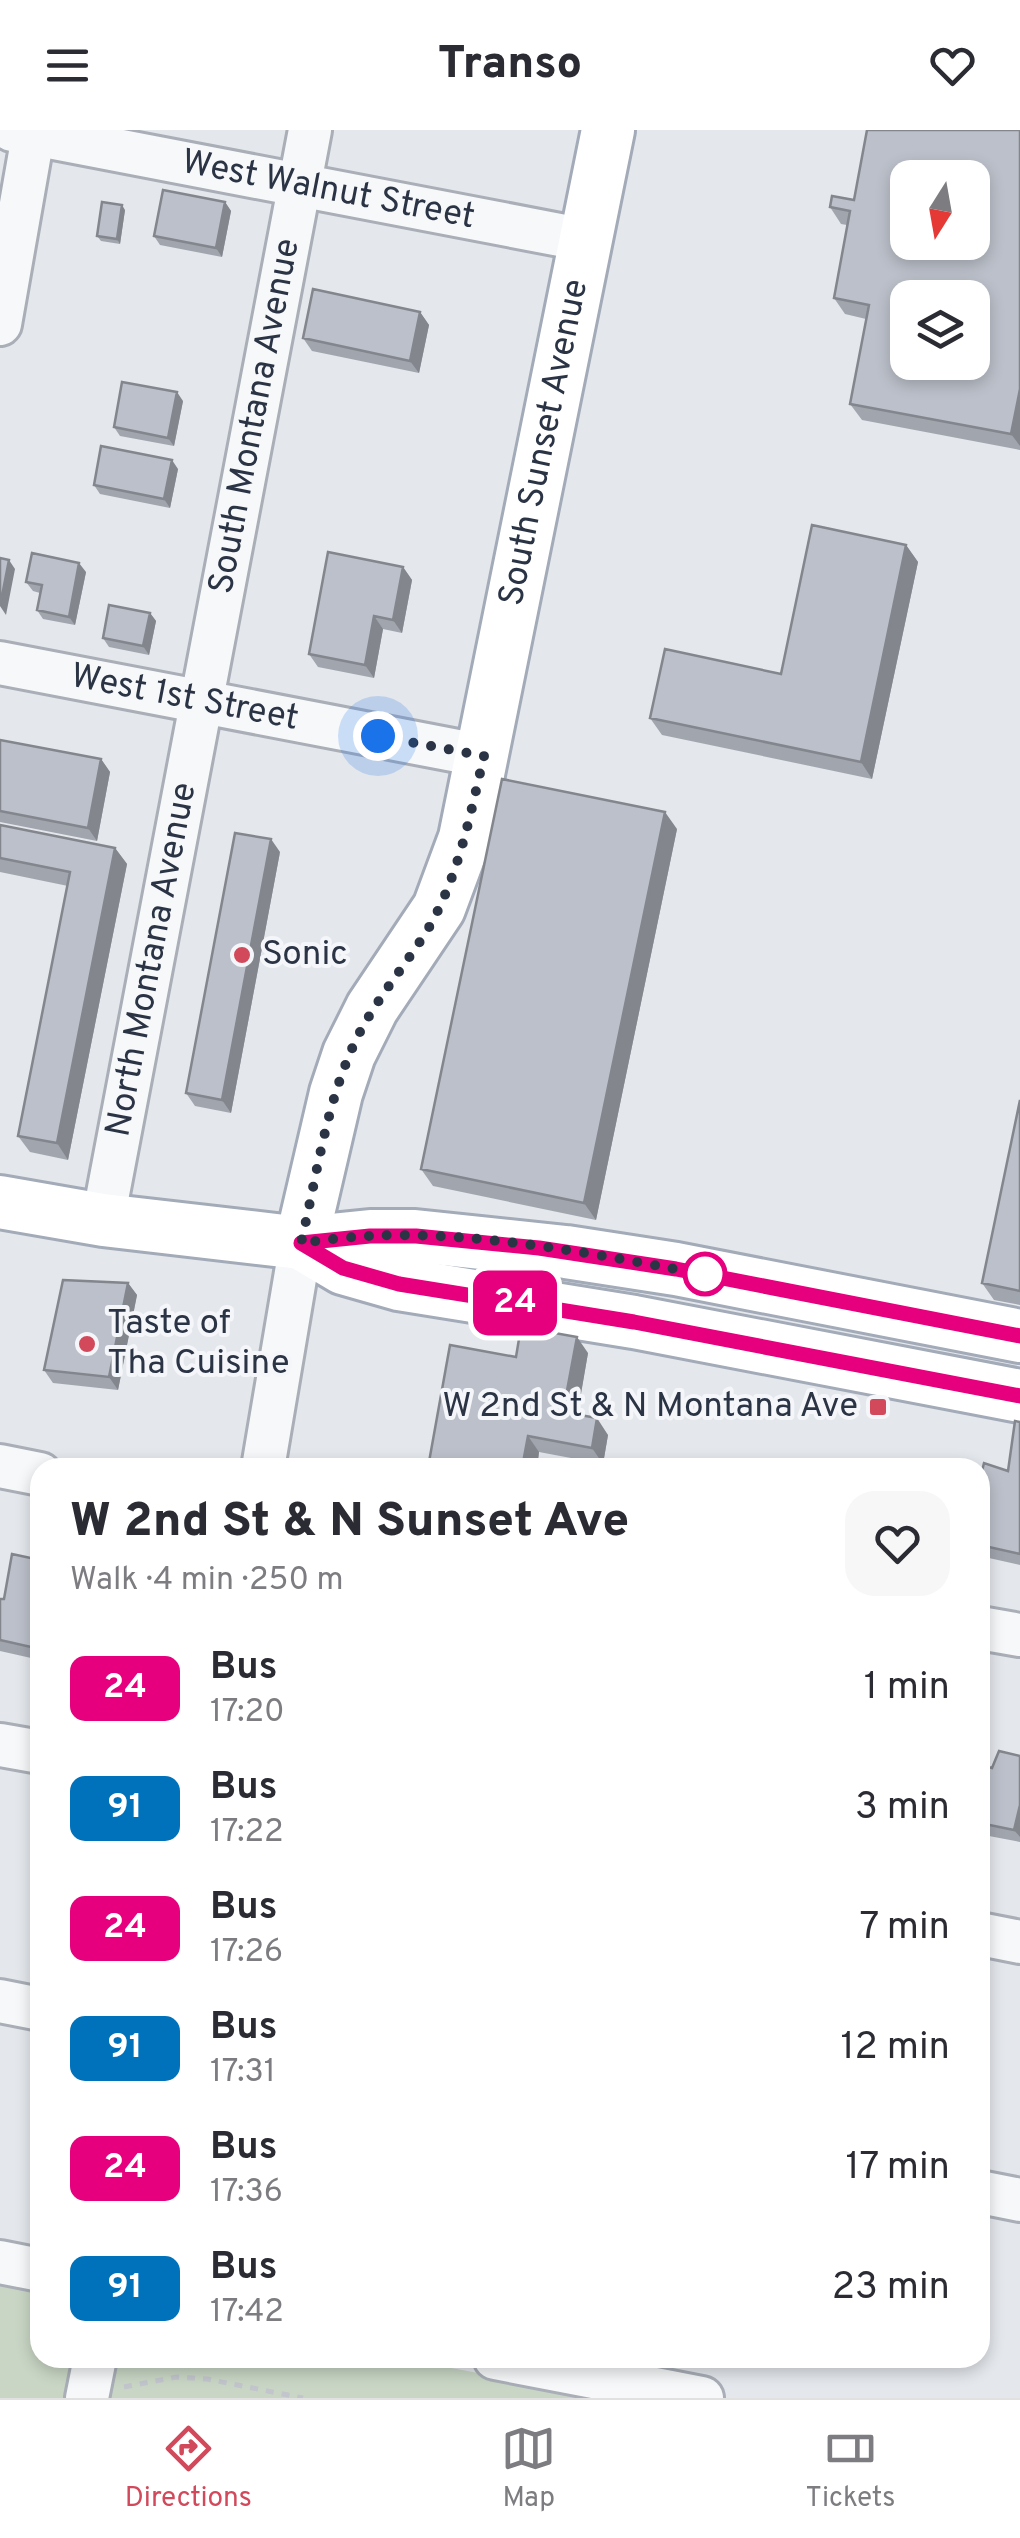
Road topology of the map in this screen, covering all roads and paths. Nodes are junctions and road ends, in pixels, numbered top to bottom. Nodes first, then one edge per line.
1 (310, 130) edge
2 (608, 130) edge
3 (27, 131) edge
4 (300, 185) junction
5 (586, 240) junction
6 (0, 324) edge
7 (0, 663) edge
8 (200, 701) junction
9 (484, 756) junction
10 (0, 1202) edge
11 (103, 1220) junction
12 (301, 1243) junction
13 (1020, 1336) edge
14 (1020, 1396) edge
15 (265, 1458) edge
16 (0, 1466) edge
17 (30, 1472) edge
18 (990, 1630) edge
19 (1020, 1635) edge
20 (0, 1744) edge
21 (30, 1750) edge
22 (990, 1936) edge
23 (1020, 1942) edge
24 (0, 2001) edge
25 (30, 2007) edge
26 (990, 2194) edge
27 (1020, 2200) edge
28 (0, 2262) edge
29 (30, 2268) edge
30 (547, 2368) edge
31 (90, 2384) edge
32 (304, 2398) edge
33 (702, 2398) edge

1 - 4 street, South Montana Avenue
2 - 5 main road, South Sunset Avenue
3 - 4 street, West Walnut Street
3 - 6 street
4 - 5 street, West Walnut Street
4 - 8 street, South Montana Avenue
5 - 9 main road, South Sunset Avenue
7 - 8 street, West 1st Street
8 - 9 street, West 1st Street
8 - 11 street, North Montana Avenue
9 - 12 main road, South Sunset Avenue
10 - 11 main road
11 - 12 main road
12 - 13 main road
12 - 14 main road
12 - 15 street
16 - 17 street
18 - 19 street
20 - 21 street
22 - 23 street
24 - 25 street
26 - 27 street
28 - 29 street
30 - 33 street
31 - 32 path

